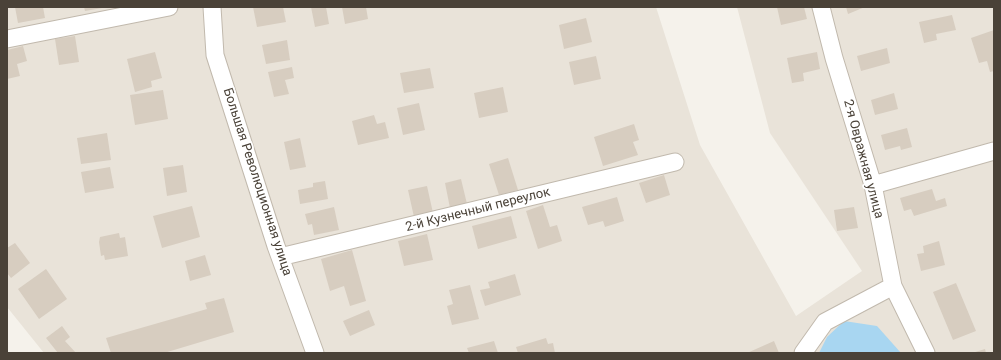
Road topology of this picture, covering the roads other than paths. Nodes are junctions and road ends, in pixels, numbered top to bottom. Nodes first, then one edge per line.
1 (169, 7) edge
2 (212, 7) edge
3 (821, 7) edge
4 (7, 39) edge
5 (994, 151) edge
6 (675, 162) dead end
7 (873, 185) junction
8 (280, 257) junction
9 (893, 286) junction
10 (315, 353) edge
11 (803, 353) edge
12 (926, 353) edge

1 - 4 street
2 - 8 street, Большая Революционная улица
3 - 7 street, 2-я Овражная улица
5 - 7 street
6 - 8 street, 2-й Кузнечный переулок
7 - 9 street, 2-я Овражная улица
8 - 10 street, Большая Революционная улица
9 - 11 street
9 - 12 street, 2-я Овражная улица

